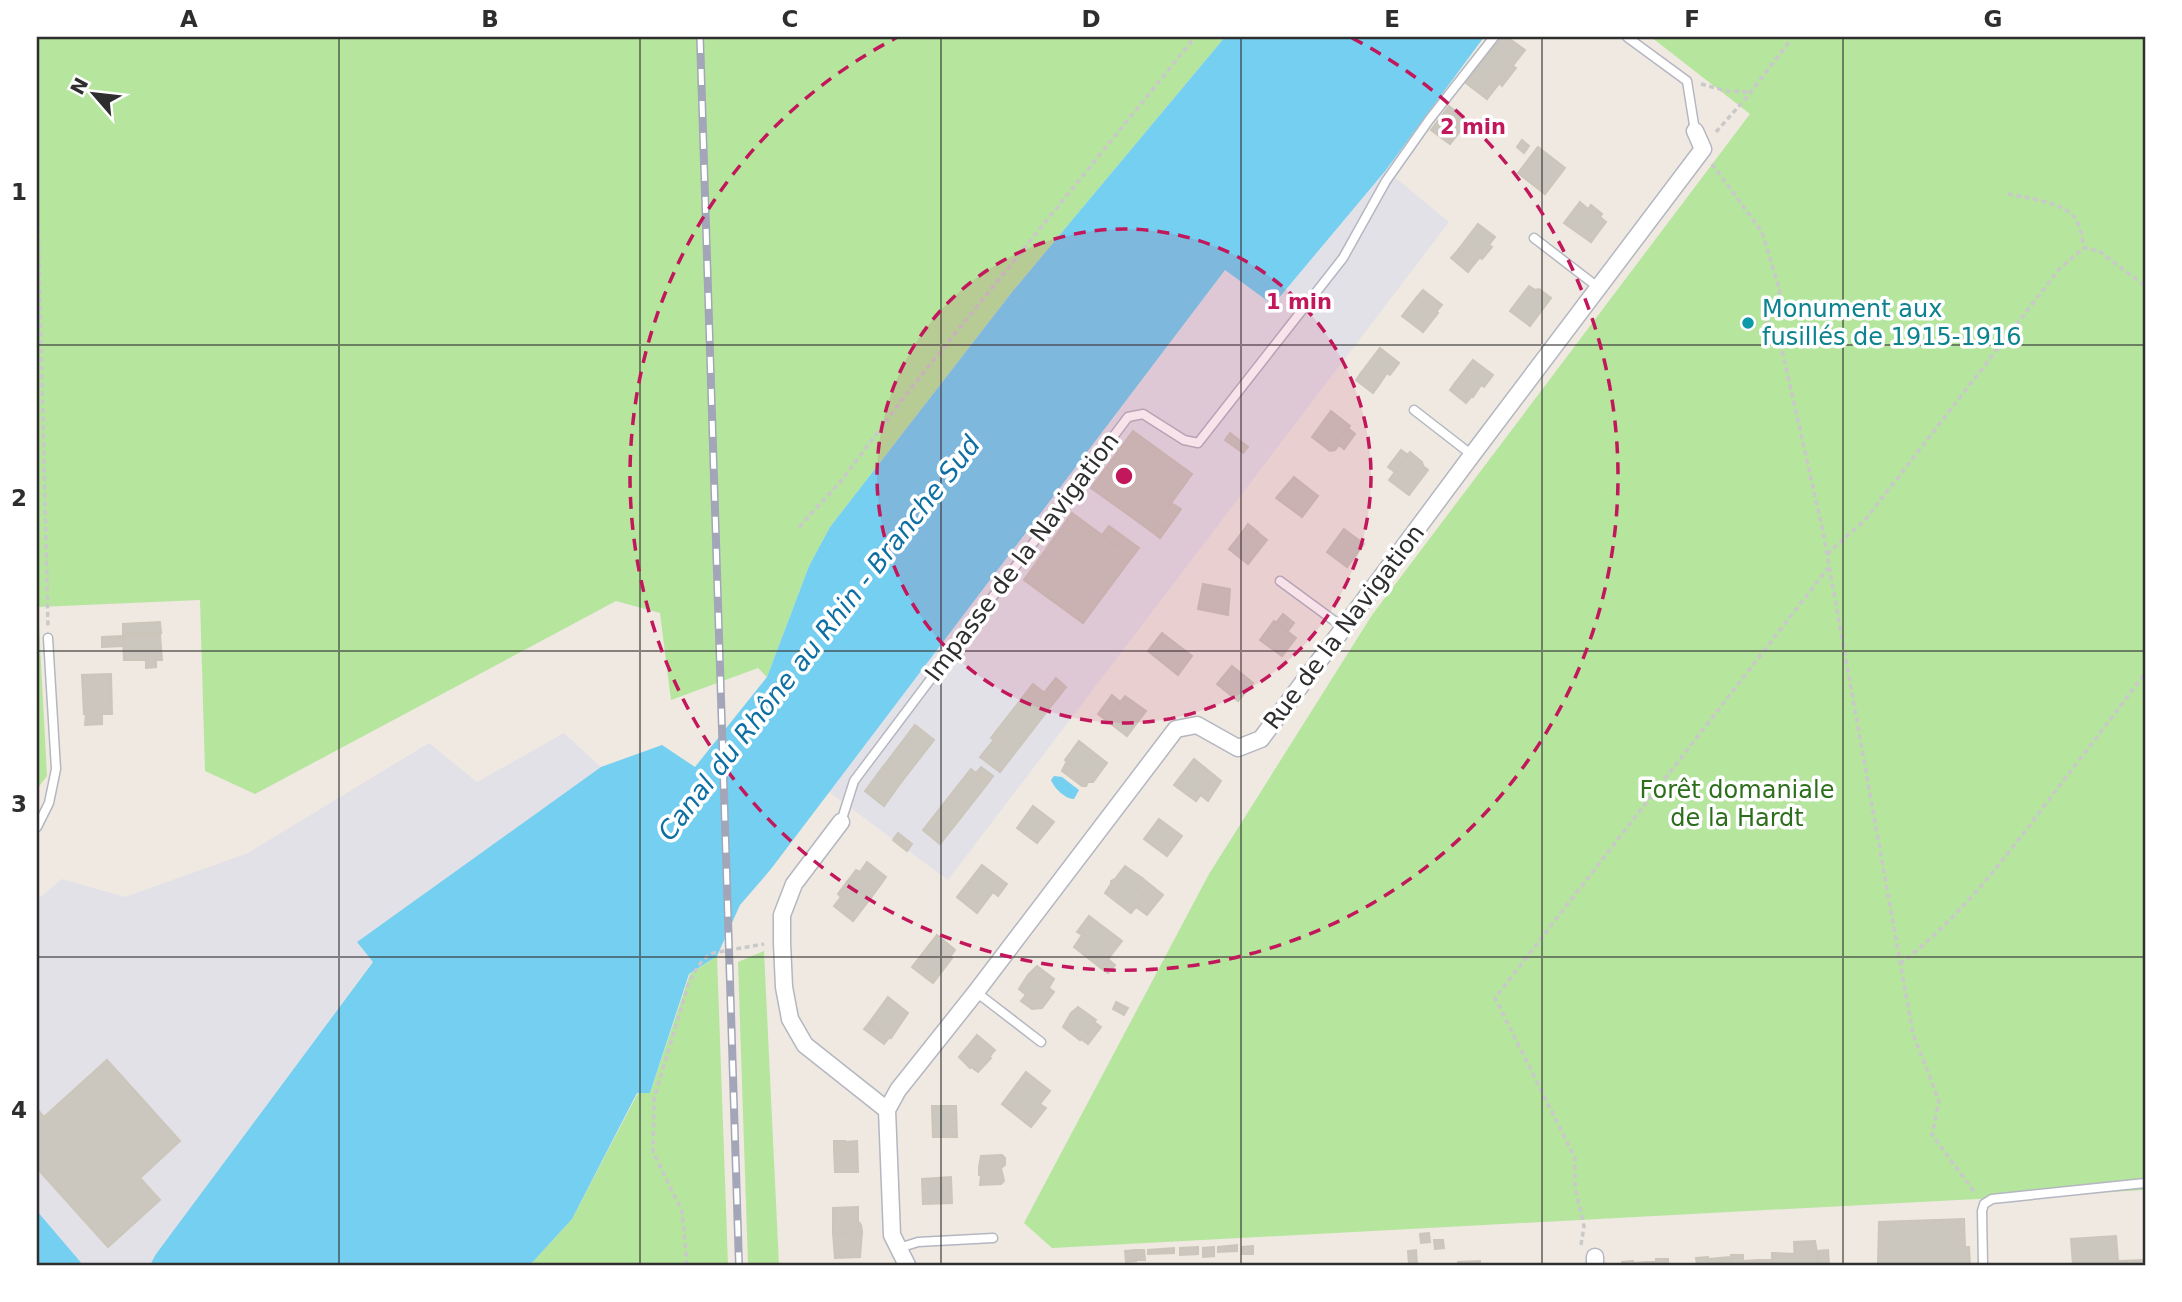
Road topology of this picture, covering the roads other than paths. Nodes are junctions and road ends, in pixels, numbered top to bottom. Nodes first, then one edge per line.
1 (1494, 37) edge
2 (1627, 37) edge
3 (1695, 131) joint
4 (1534, 238) dead end
5 (1599, 288) junction
6 (1414, 410) dead end
7 (1472, 455) junction
8 (1280, 581) dead end
9 (1344, 628) junction
10 (48, 638) road end
11 (841, 822) joint
12 (37, 827) edge
13 (976, 992) junction
14 (1041, 1042) dead end
15 (887, 1110) junction
16 (2145, 1183) edge
17 (993, 1238) dead end
18 (899, 1248) junction
19 (907, 1265) edge
20 (1983, 1265) edge

1 - 11 lane, Impasse de la Navigation
2 - 3 lane
3 - 5 street, Rue de la Navigation
4 - 5 lane
5 - 7 street, Rue de la Navigation
6 - 7 lane
7 - 9 street, Rue de la Navigation
8 - 9 lane
9 - 13 street, Rue de la Navigation
10 - 12 lane
11 - 15 street, Impasse de la Navigation
13 - 14 lane
13 - 15 street, Rue de la Navigation
15 - 18 street
16 - 20 lane
17 - 18 lane
18 - 19 street

